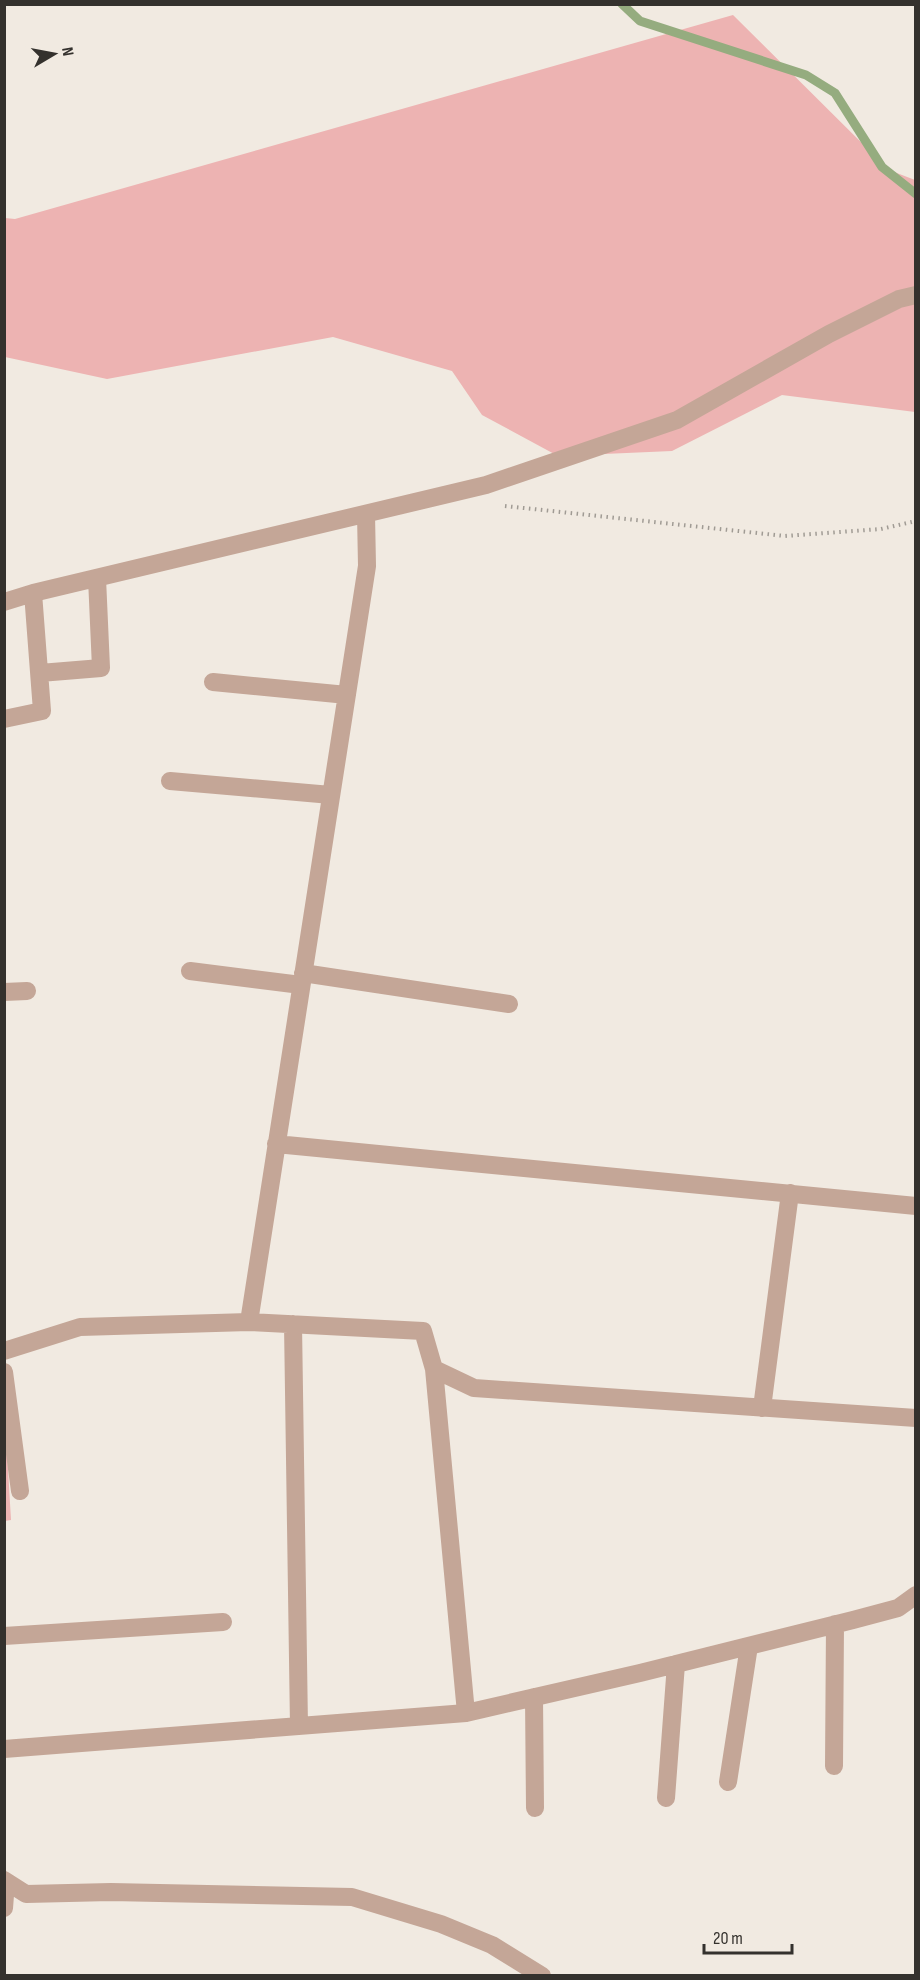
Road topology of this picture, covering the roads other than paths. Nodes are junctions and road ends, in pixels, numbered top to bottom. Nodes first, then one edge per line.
1 (915, 295) edge
2 (366, 514) junction
3 (97, 578) junction
4 (33, 593) junction
5 (4, 602) edge
6 (40, 673) junction
7 (213, 682) dead end
8 (347, 695) junction
9 (4, 719) edge
10 (170, 781) dead end
11 (331, 795) junction
12 (190, 971) dead end
13 (302, 979) junction
14 (27, 991) dead end
15 (4, 992) edge
16 (509, 1004) dead end
17 (276, 1144) junction
18 (790, 1193) junction
19 (915, 1206) edge
20 (249, 1322) junction
21 (293, 1324) junction
22 (4, 1351) edge
23 (434, 1369) junction
24 (4, 1372) edge
25 (762, 1408) junction
26 (915, 1418) edge
27 (20, 1491) dead end
28 (915, 1595) edge
29 (223, 1622) dead end
30 (836, 1624) junction
31 (4, 1636) edge
32 (749, 1646) junction
33 (676, 1664) junction
34 (534, 1697) junction
35 (466, 1713) junction
36 (299, 1726) junction
37 (4, 1749) edge
38 (834, 1766) dead end
39 (728, 1782) dead end
40 (666, 1798) dead end
41 (535, 1808) dead end
42 (5, 1881) edge
43 (4, 1908) edge
44 (542, 1976) edge

1 - 2 street
2 - 3 street
2 - 8 street
3 - 4 street
3 - 6 street
4 - 5 street
4 - 6 street
6 - 9 street
7 - 8 street
8 - 11 street
10 - 11 street
11 - 13 street
12 - 13 street
13 - 16 street
13 - 17 street
14 - 15 street
17 - 18 street
17 - 20 street
18 - 19 street
18 - 25 street
20 - 21 street
20 - 22 street
21 - 23 street
21 - 36 street
23 - 25 street
23 - 35 street
24 - 27 street
25 - 26 street
28 - 30 street
29 - 31 street
30 - 32 street
30 - 38 street
32 - 33 street
32 - 39 street
33 - 34 street
33 - 40 street
34 - 35 street
34 - 41 street
35 - 36 street
36 - 37 street
42 - 43 street
42 - 44 street

